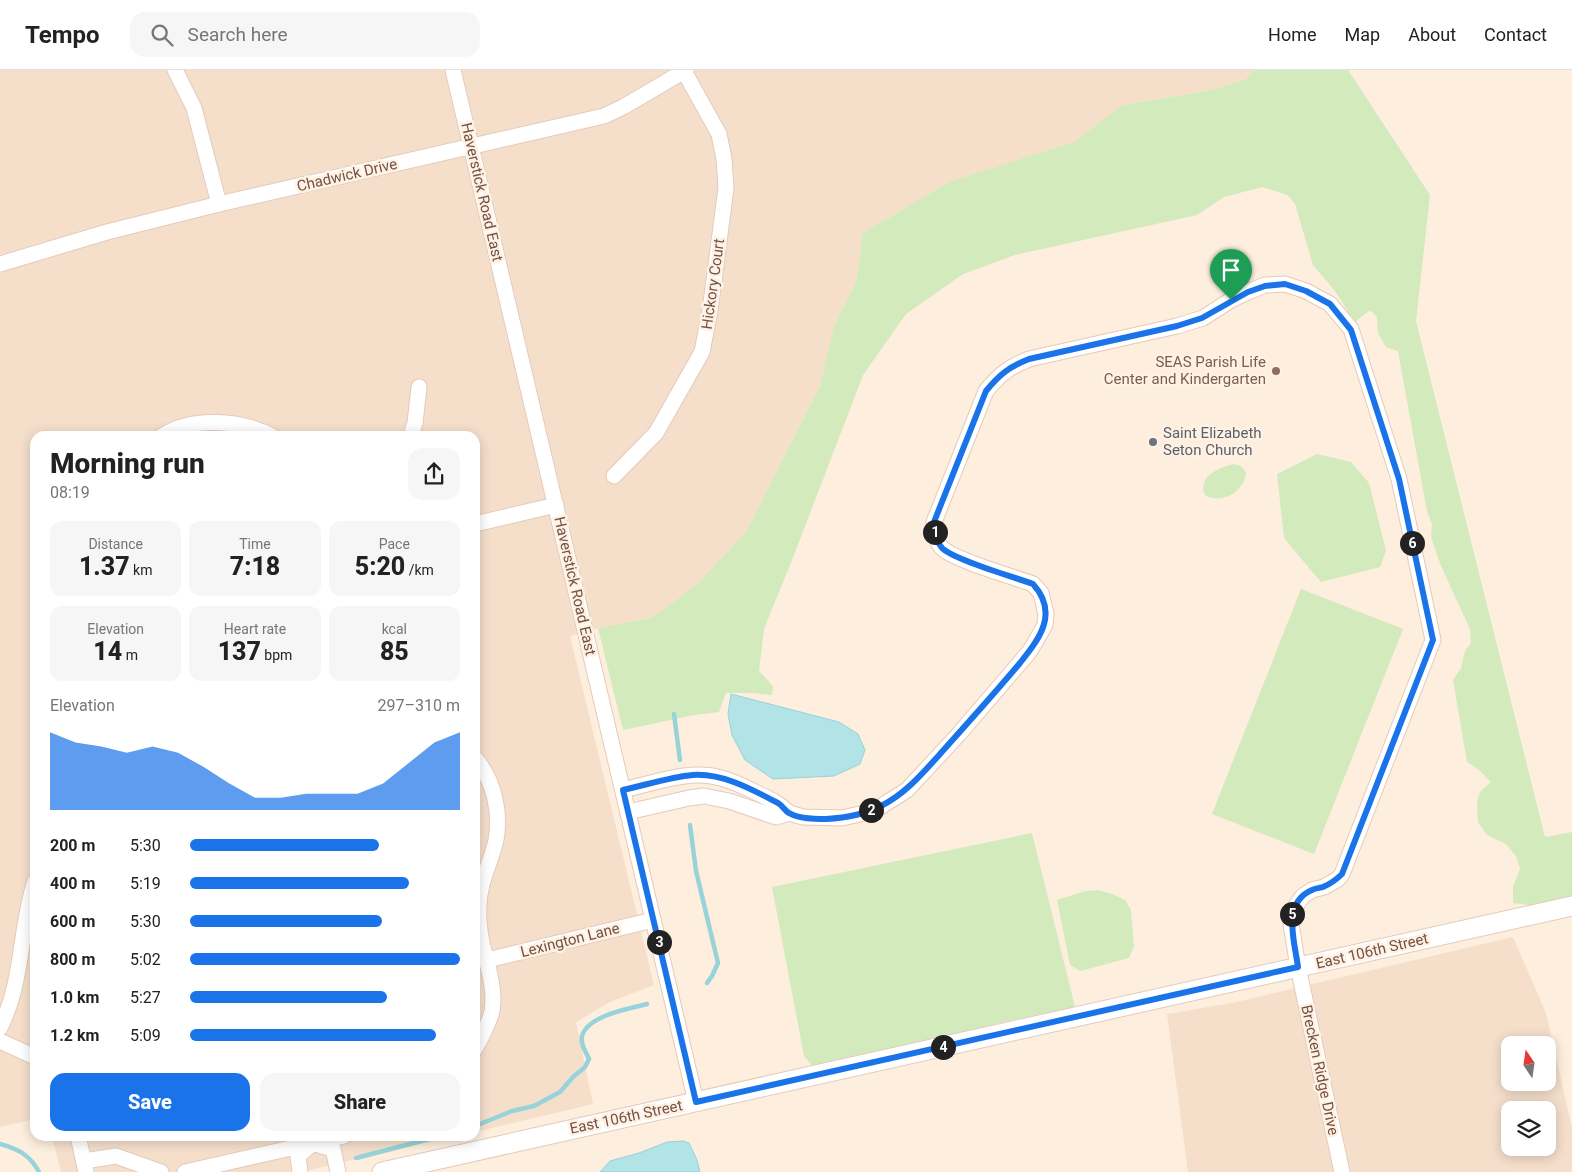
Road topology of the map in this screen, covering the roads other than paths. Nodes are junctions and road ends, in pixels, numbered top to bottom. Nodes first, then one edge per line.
1 (175, 70) edge
2 (453, 70) edge
3 (685, 71) edge
4 (472, 146) junction
5 (219, 204) junction
6 (0, 264) edge
7 (419, 387) dead end
8 (174, 431) edge
9 (261, 431) edge
10 (413, 431) edge
11 (614, 476) dead end
12 (556, 505) junction
13 (480, 523) edge
14 (480, 764) edge
15 (623, 790) junction
16 (628, 812) junction
17 (788, 813) junction
18 (480, 891) edge
19 (30, 904) edge
20 (1572, 906) edge
21 (653, 920) junction
22 (480, 930) edge
23 (487, 960) junction
24 (1298, 967) junction
25 (0, 1028) edge
26 (480, 1038) edge
27 (0, 1041) edge
28 (30, 1055) edge
29 (696, 1102) junction
30 (79, 1141) edge
31 (308, 1141) edge
32 (311, 1141) edge
33 (314, 1141) edge
34 (85, 1167) edge
35 (161, 1172) edge
36 (185, 1172) edge
37 (300, 1172) edge
38 (338, 1172) edge
39 (382, 1172) edge
40 (1342, 1172) edge

1 - 5 street
2 - 4 street, Haverstick Road East
3 - 4 street, Chadwick Drive
3 - 11 street, Hickory Court
4 - 5 street, Chadwick Drive
4 - 12 street, Haverstick Road East
5 - 6 street, Chadwick Drive
7 - 10 street
8 - 9 street
12 - 13 street
12 - 15 street, Haverstick Road East
14 - 18 street
15 - 16 street, Haverstick Road East
15 - 17 street
16 - 17 street
16 - 21 street, Haverstick Road East
17 - 24 street, Brecken Ridge Drive
19 - 25 street
20 - 24 street, East 106th Street
21 - 23 street, Lexington Lane
21 - 29 street, Haverstick Road East
22 - 23 street
23 - 26 street
24 - 29 street, East 106th Street
24 - 40 street, Brecken Ridge Drive
27 - 28 street
29 - 39 street, East 106th Street
30 - 34 street
31 - 36 street
32 - 37 street
33 - 38 street
34 - 35 street

